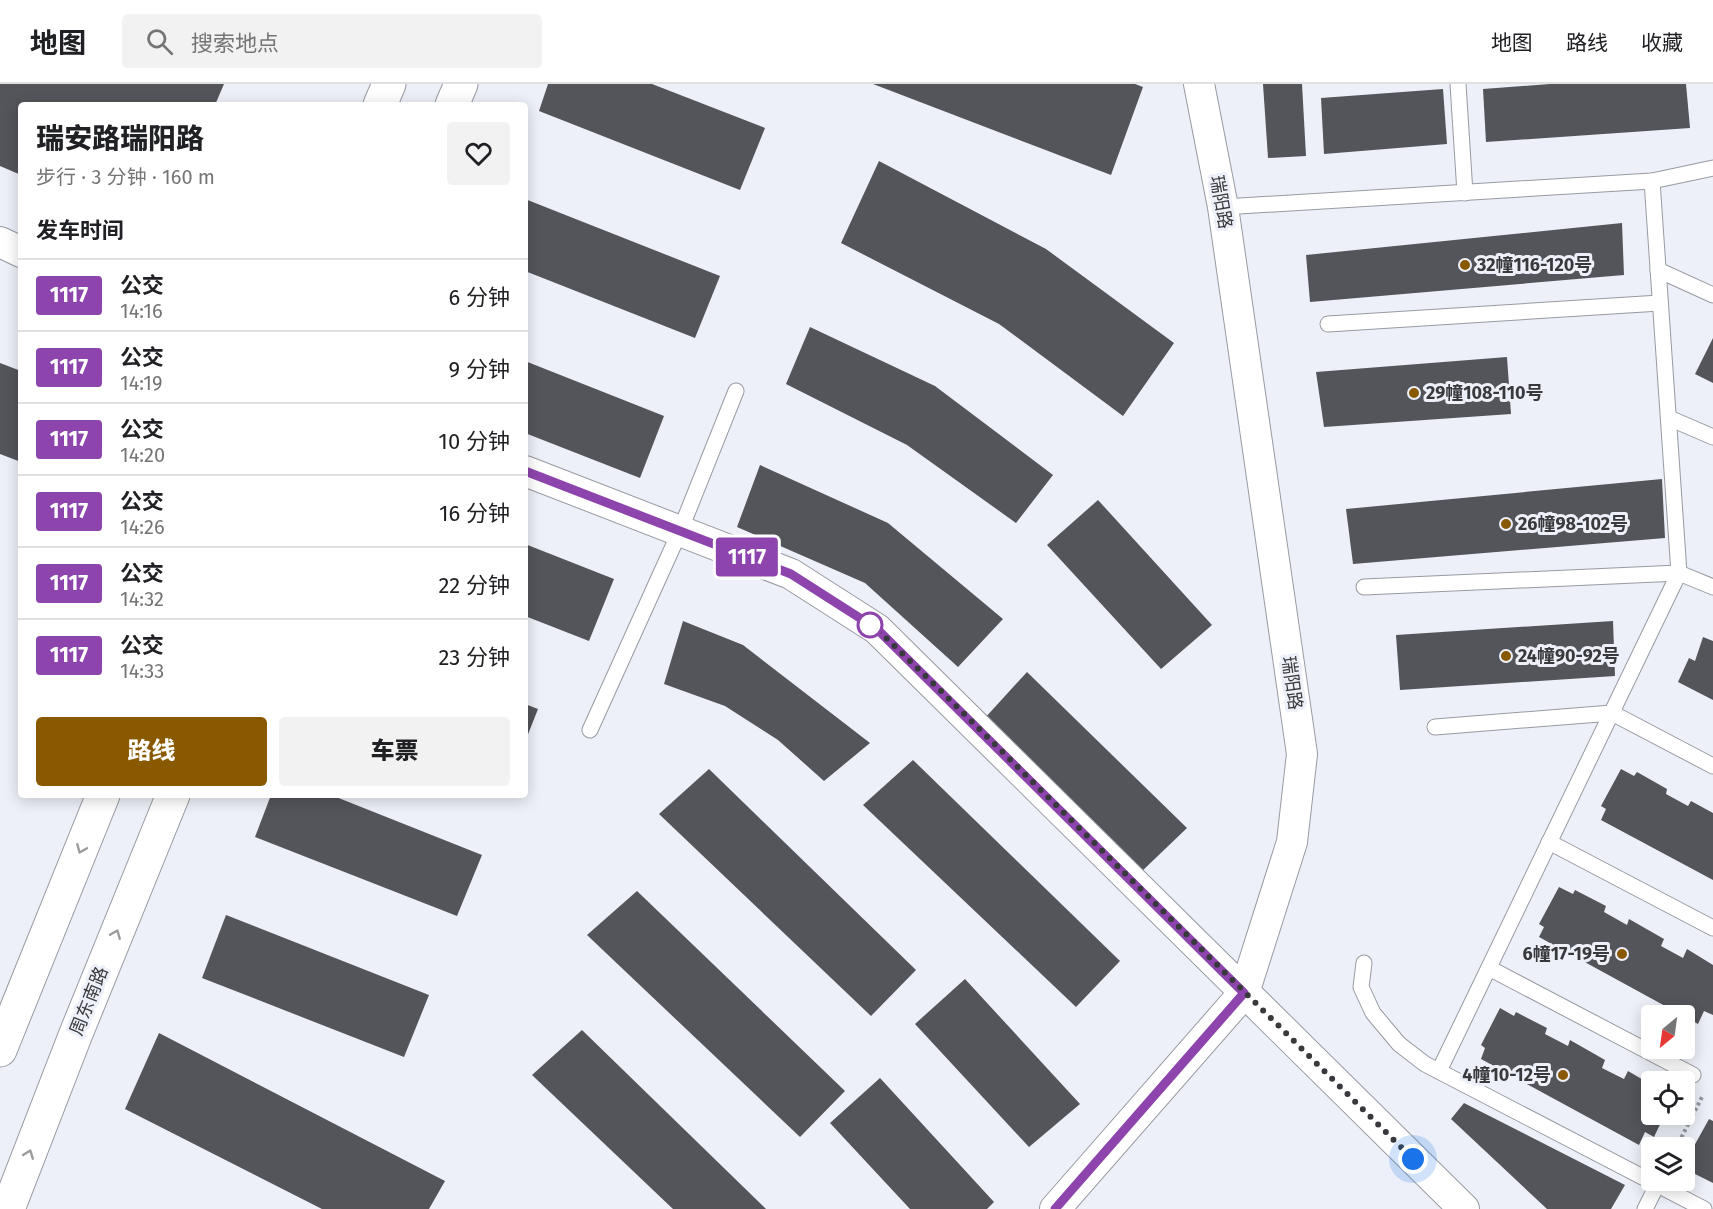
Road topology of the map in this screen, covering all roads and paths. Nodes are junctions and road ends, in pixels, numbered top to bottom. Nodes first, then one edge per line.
1 (389, 84) edge
2 (461, 84) edge
3 (1199, 84) edge
4 (1458, 84) edge
5 (381, 102) edge
6 (453, 102) edge
7 (1713, 168) edge
8 (1652, 181) junction
9 (1465, 193) junction
10 (1223, 207) junction
11 (0, 242) edge
12 (18, 251) edge
13 (1658, 270) junction
14 (1713, 295) edge
15 (1660, 303) junction
16 (1328, 324) dead end
17 (736, 391) dead end
18 (1669, 418) junction
19 (1713, 437) edge
20 (528, 472) edge
21 (680, 531) junction
22 (1679, 573) junction
23 (1364, 587) dead end
24 (1713, 587) edge
25 (1612, 713) junction
26 (1435, 727) dead end
27 (590, 730) dead end
28 (1713, 766) edge
29 (102, 798) edge
30 (172, 798) edge
31 (1549, 842) junction
32 (1713, 928) edge
33 (1364, 963) dead end
34 (1489, 968) junction
35 (1244, 993) junction
36 (0, 1050) edge
37 (1439, 1071) junction
38 (1685, 1071) edge
39 (1703, 1095) dead end
40 (1682, 1137) edge
41 (1641, 1177) edge
42 (1654, 1191) edge
43 (1669, 1191) edge
44 (8, 1209) edge
45 (1055, 1209) edge
46 (1464, 1209) edge
47 (1645, 1209) edge
48 (1704, 1209) edge

1 - 5 street
2 - 6 street
3 - 10 street, 瑞阳路
4 - 9 lane
7 - 8 lane
8 - 9 lane
8 - 13 lane
9 - 10 lane
10 - 35 street, 瑞阳路
11 - 12 street
13 - 14 lane
13 - 15 lane
15 - 16 lane
15 - 18 lane
17 - 21 lane
18 - 19 lane
18 - 22 lane
20 - 21 street
21 - 27 lane
21 - 35 street
22 - 23 lane
22 - 24 lane
22 - 25 lane
25 - 26 lane
25 - 28 lane
25 - 31 lane
29 -> 36 street
44 -> 30 street, 周东南路
31 - 32 lane
31 - 34 lane
33 - 37 lane
34 - 37 lane
34 - 38 lane
35 - 45 street, 瑞阳路
35 - 46 street
37 - 41 lane
39 - 40 path
42 - 47 lane
43 - 48 lane

